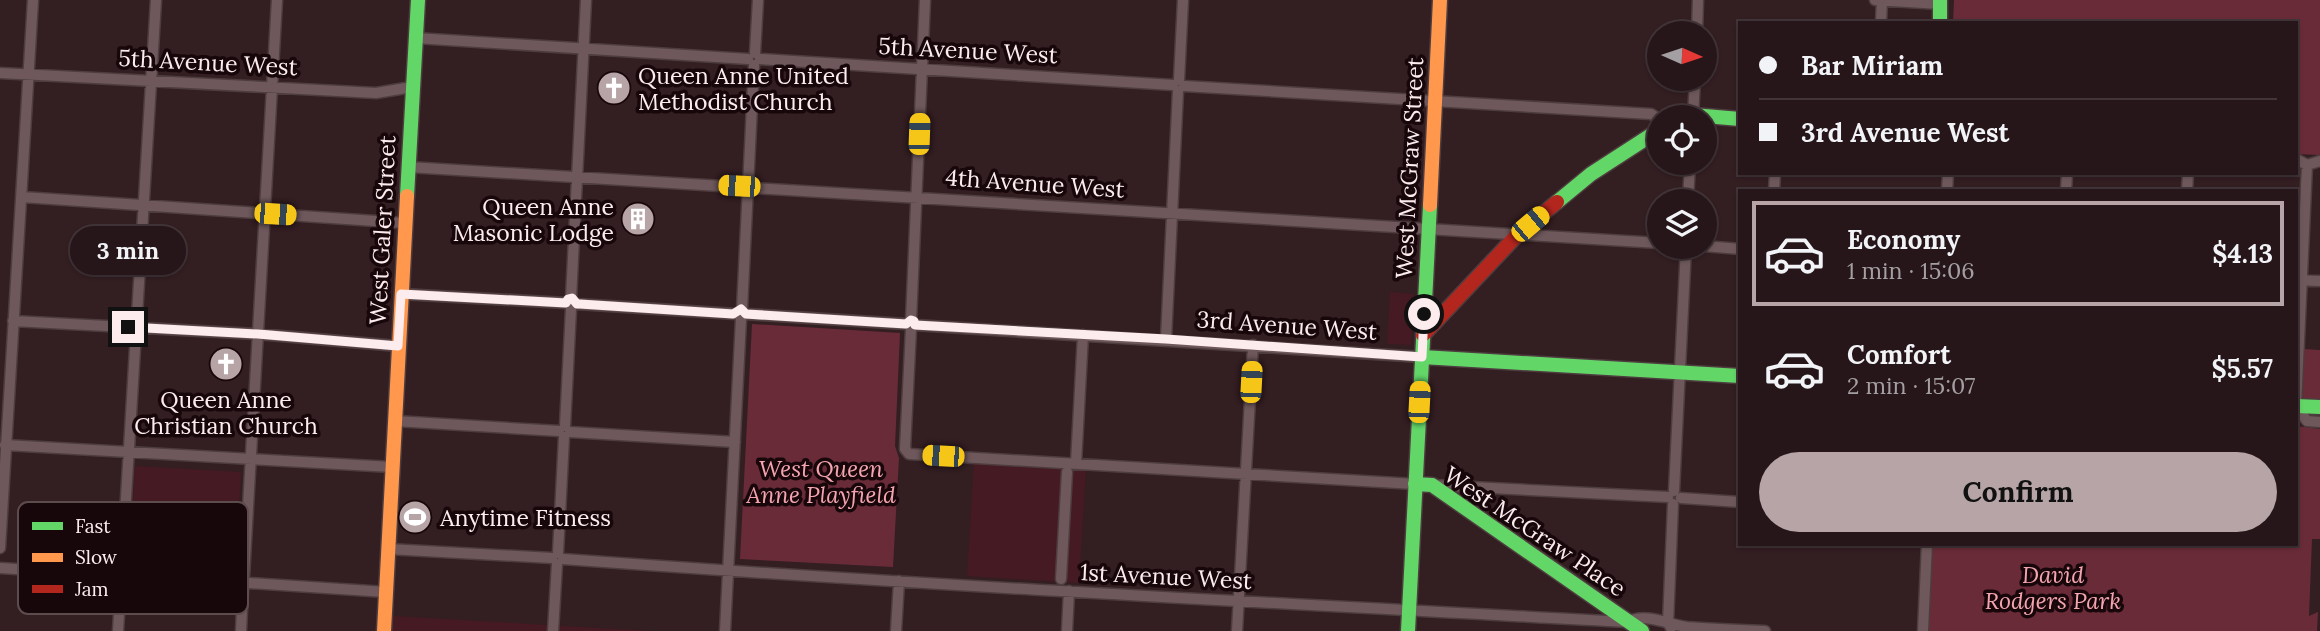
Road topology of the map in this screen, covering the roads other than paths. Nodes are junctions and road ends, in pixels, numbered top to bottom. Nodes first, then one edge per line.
1 (33, 0) edge
2 (156, 0) edge
3 (278, 0) edge
4 (418, 0) edge
5 (586, 0) edge
6 (758, 0) edge
7 (925, 0) edge
8 (1183, 0) edge
9 (1440, 0) edge
10 (1699, 0) edge
11 (1875, 0) edge
12 (1882, 0) edge
13 (1940, 2) edge
14 (1698, 21) edge
15 (1881, 21) edge
16 (1940, 21) edge
17 (415, 38) junction
18 (584, 49) junction
19 (754, 59) junction
20 (922, 70) junction
21 (0, 73) edge
22 (29, 75) junction
23 (151, 82) junction
24 (1178, 85) junction
25 (412, 87) junction
26 (273, 88) junction
27 (1435, 102) junction
28 (1647, 114) edge
29 (1717, 118) edge
30 (1738, 119) edge
31 (1647, 138) edge
32 (2298, 160) edge
33 (2320, 161) edge
34 (2307, 165) junction
35 (408, 167) junction
36 (577, 176) junction
37 (748, 187) junction
38 (916, 196) junction
39 (22, 197) junction
40 (144, 206) junction
41 (265, 213) junction
42 (1172, 213) junction
43 (405, 223) junction
44 (1428, 228) junction
45 (1519, 233) junction
46 (1647, 242) edge
47 (1717, 247) edge
48 (1738, 248) edge
49 (1685, 259) edge
50 (2299, 280) edge
51 (2320, 282) edge
52 (401, 294) junction
53 (571, 304) junction
54 (741, 314) junction
55 (13, 321) junction
56 (2298, 322) edge
57 (911, 324) junction
58 (137, 327) junction
59 (258, 334) junction
60 (1083, 335) junction
61 (1423, 335) junction
62 (1166, 339) junction
63 (1253, 345) junction
64 (398, 346) junction
65 (1422, 357) junction
66 (1680, 372) junction
67 (1738, 376) edge
68 (2298, 406) edge
69 (2320, 407) edge
70 (2298, 409) edge
71 (395, 421) junction
72 (2320, 422) edge
73 (564, 431) junction
74 (735, 442) junction
75 (5, 445) junction
76 (129, 452) junction
77 (251, 459) junction
78 (1076, 463) junction
79 (392, 467) junction
80 (1067, 472) dead end
81 (1246, 474) junction
82 (1415, 484) junction
83 (1432, 485) junction
84 (1674, 498) junction
85 (126, 502) edge
86 (1738, 502) edge
87 (248, 512) edge
88 (1927, 546) edge
89 (0, 548) edge
90 (388, 549) junction
91 (558, 559) junction
92 (0, 569) edge
93 (729, 569) junction
94 (18, 570) edge
95 (1061, 579) dead end
96 (899, 582) junction
97 (248, 583) edge
98 (386, 592) junction
99 (1069, 592) junction
100 (1239, 601) junction
101 (1409, 611) junction
102 (1628, 622) junction
103 (1670, 627) edge
104 (384, 631) edge
105 (553, 631) edge
106 (725, 631) edge
107 (896, 631) edge
108 (1067, 631) edge
109 (1237, 631) edge
110 (1408, 631) edge
111 (1642, 631) edge
112 (1765, 631) edge
113 (1923, 631) edge

1 - 22 street
2 - 23 street
3 - 26 street
4 - 17 street, West Galer Street
5 - 18 street
6 - 19 street
7 - 20 street
8 - 24 street
9 - 27 street, West McGraw Street
10 - 14 street
11 - 12 street
12 - 13 street
12 - 15 street
13 - 16 street
17 - 18 street, 5th Avenue West
17 - 25 street, West Galer Street
18 - 19 street, 5th Avenue West
18 - 36 street
19 - 20 street, 5th Avenue West
19 - 37 street
20 - 24 street, 5th Avenue West
20 - 38 street
21 - 22 street, 5th Avenue West
22 - 23 street, 5th Avenue West
22 - 39 street
23 - 26 street, 5th Avenue West
23 - 40 street
24 - 27 street, 5th Avenue West
24 - 42 street
25 - 26 street, 5th Avenue West
25 - 35 street, West Galer Street
26 - 41 street
27 - 28 street, 5th Avenue West
27 - 44 street, West McGraw Street
29 - 30 street
31 - 45 street
32 - 34 street
33 - 34 street
34 - 50 street
35 - 36 street, 4th Avenue West
35 - 43 street, West Galer Street
36 - 37 street, 4th Avenue West
36 - 53 street
37 - 38 street, 4th Avenue West
37 - 54 street
38 - 42 street, 4th Avenue West
38 - 57 street
39 - 40 street
39 - 55 street
40 - 41 street
40 - 58 street
41 - 43 street
41 - 59 street
42 - 44 street, 4th Avenue West
42 - 62 street
43 - 52 street, West Galer Street
44 - 45 street, 4th Avenue West
44 - 61 street, West McGraw Street
45 - 46 street, 4th Avenue West
45 - 61 street
47 - 48 street
49 - 66 street
50 - 51 street
50 - 56 street
52 - 53 street, 3rd Avenue West
52 - 64 street, West Galer Street
53 - 54 street, 3rd Avenue West
53 - 73 street
54 - 57 street, 3rd Avenue West
54 - 74 street
55 - 58 street
55 - 75 street
57 - 60 street, 3rd Avenue West
57 - 78 street
58 - 59 street
58 - 76 street
59 - 64 street
59 - 77 street
60 - 62 street, 3rd Avenue West
60 - 78 street
61 - 65 street, West McGraw Street
62 - 63 street, 3rd Avenue West
63 - 65 street, 3rd Avenue West
63 - 81 street
64 - 71 street, West Galer Street
65 - 66 street, 3rd Avenue West
65 - 82 street, West McGraw Street
66 - 67 street, 3rd Avenue West
66 - 84 street
68 - 69 street
70 - 72 street
71 - 73 street
71 - 79 street, West Galer Street
73 - 74 street
73 - 91 street
74 - 93 street
75 - 76 street
75 - 89 street
76 - 77 street
76 - 85 street
77 - 79 street
77 - 87 street
78 - 81 street
79 - 90 street, West Galer Street
80 - 95 street
81 - 82 street
81 - 100 street
82 - 83 street, West McGraw Place
82 - 101 street, West McGraw Street
83 - 84 street
83 - 102 street, West McGraw Place
84 - 86 street
84 - 103 street
88 - 113 street
90 - 91 street, 1st Avenue West
90 - 98 street, West Galer Street
91 - 93 street, 1st Avenue West
91 - 105 street
92 - 94 street
93 - 96 street, 1st Avenue West
93 - 106 street
96 - 99 street, 1st Avenue West
96 - 107 street
97 - 98 street
98 - 104 street, West Galer Street
99 - 100 street, 1st Avenue West
99 - 108 street
100 - 101 street, 1st Avenue West
100 - 109 street
101 - 102 street, 1st Avenue West
101 - 110 street, West McGraw Street
102 - 103 street, 1st Avenue West
102 - 111 street, West McGraw Place
103 - 112 street, 1st Avenue West

